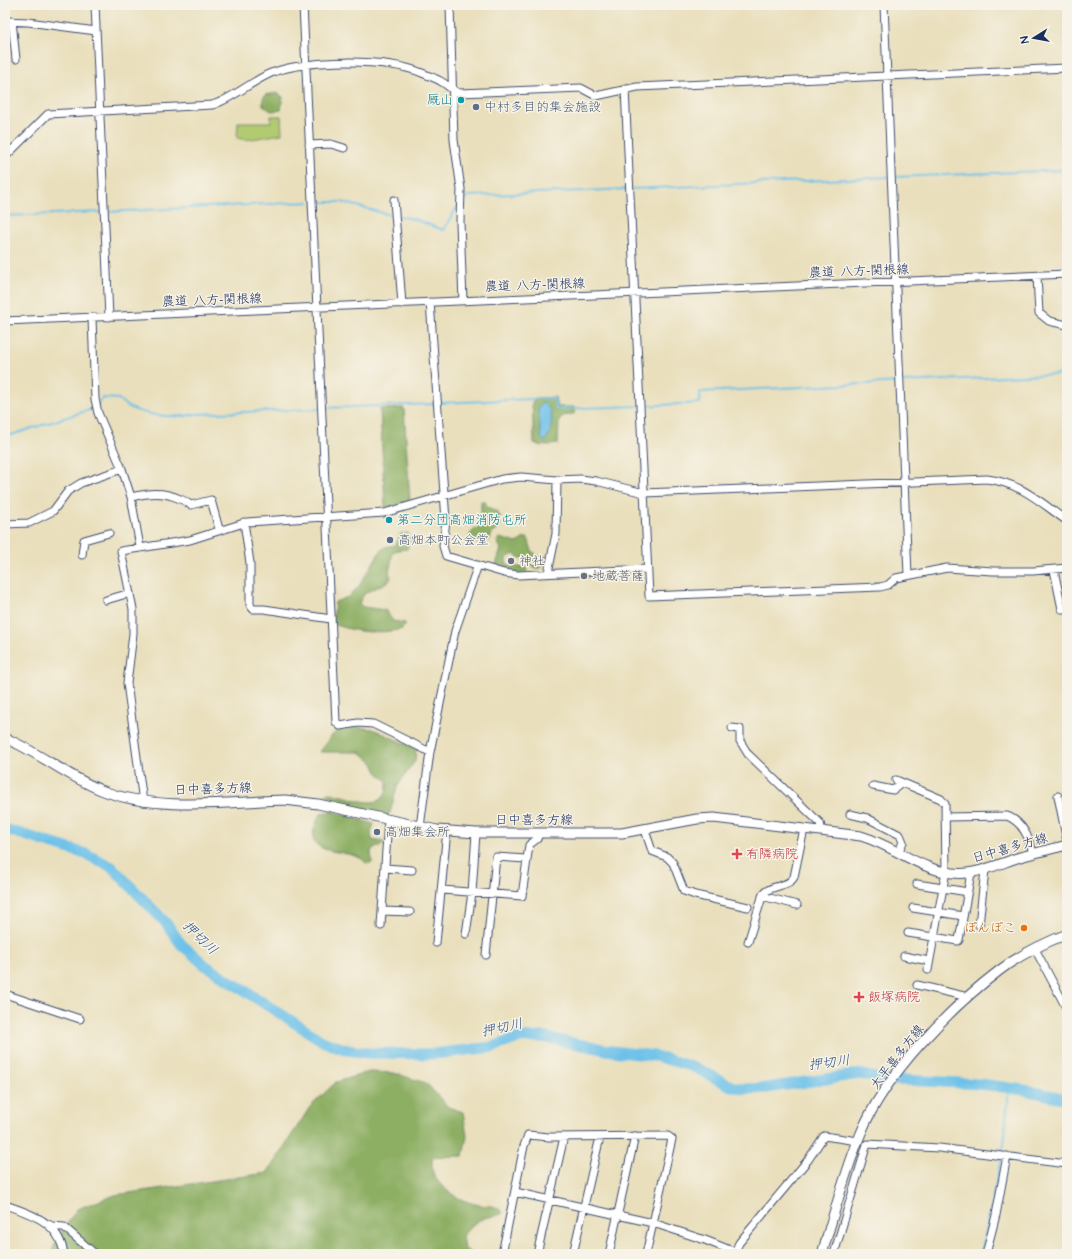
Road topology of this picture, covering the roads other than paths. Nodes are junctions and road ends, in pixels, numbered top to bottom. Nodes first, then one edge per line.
1 (95, 5) edge
2 (303, 5) edge
3 (450, 5) edge
4 (884, 5) edge
5 (9, 21) edge
6 (96, 31) junction
7 (16, 59) dead end
8 (306, 66) junction
9 (1067, 68) edge
10 (887, 75) junction
11 (625, 89) junction
12 (454, 91) junction
13 (101, 110) junction
14 (310, 145) junction
15 (344, 148) dead end
16 (5, 157) edge
17 (394, 200) dead end
18 (1067, 274) edge
19 (1037, 276) junction
20 (897, 282) junction
21 (634, 293) junction
22 (463, 301) junction
23 (430, 302) junction
24 (402, 304) junction
25 (317, 308) junction
26 (109, 317) junction
27 (92, 318) junction
28 (5, 321) edge
29 (1067, 325) edge
30 (122, 469) junction
31 (557, 480) junction
32 (906, 482) junction
33 (644, 493) junction
34 (443, 495) junction
35 (131, 497) junction
36 (327, 517) junction
37 (244, 522) junction
38 (1067, 522) edge
39 (5, 524) edge
40 (219, 530) junction
41 (109, 533) dead end
42 (140, 547) junction
43 (82, 555) dead end
44 (478, 565) junction
45 (1067, 568) edge
46 (647, 569) junction
47 (1054, 570) junction
48 (548, 573) junction
49 (908, 575) junction
50 (130, 593) junction
51 (106, 600) dead end
52 (1067, 608) edge
53 (331, 619) junction
54 (732, 728) dead end
55 (5, 738) edge
56 (430, 752) junction
57 (872, 786) dead end
58 (1058, 796) dead end
59 (143, 802) junction
60 (850, 814) dead end
61 (945, 816) junction
62 (388, 820) junction
63 (420, 827) junction
64 (804, 829) junction
65 (447, 830) junction
66 (645, 830) junction
67 (822, 831) junction
68 (476, 833) junction
69 (539, 833) junction
70 (1067, 841) edge
71 (1067, 845) edge
72 (899, 852) junction
73 (1033, 853) junction
74 (526, 860) junction
75 (385, 868) junction
76 (412, 870) dead end
77 (985, 870) junction
78 (946, 871) junction
79 (971, 873) junction
80 (917, 884) dead end
81 (942, 889) junction
82 (442, 890) junction
83 (472, 892) junction
84 (968, 892) junction
85 (492, 894) junction
86 (762, 896) junction
87 (797, 905) dead end
88 (748, 907) dead end
89 (912, 908) dead end
90 (382, 911) junction
91 (410, 912) dead end
92 (938, 913) junction
93 (964, 916) junction
94 (979, 924) dead end
95 (381, 926) dead end
96 (908, 933) dead end
97 (466, 934) dead end
98 (1067, 934) edge
99 (933, 937) junction
100 (748, 942) dead end
101 (436, 943) dead end
102 (1035, 949) junction
103 (486, 955) dead end
104 (904, 956) dead end
105 (929, 962) junction
106 (928, 970) dead end
107 (917, 985) dead end
108 (5, 994) edge
109 (968, 997) junction
110 (1067, 1008) edge
111 (80, 1019) dead end
112 (635, 1136) junction
113 (564, 1137) junction
114 (600, 1137) junction
115 (858, 1142) junction
116 (1007, 1156) junction
117 (1067, 1164) edge
118 (515, 1192) junction
119 (549, 1200) junction
120 (5, 1206) edge
121 (584, 1207) junction
122 (618, 1215) junction
123 (42, 1220) junction
124 (653, 1223) junction
125 (734, 1253) edge
126 (64, 1254) edge
127 (95, 1254) edge
128 (502, 1254) edge
129 (537, 1254) edge
130 (573, 1254) edge
131 (610, 1254) edge
132 (646, 1254) edge
133 (822, 1254) edge
134 (834, 1254) edge
135 (986, 1254) edge

1 - 6 street
2 - 8 street
3 - 12 street
4 - 10 street
5 - 6 street
5 - 7 street
6 - 13 street
8 - 12 street
8 - 13 street
8 - 14 street
9 - 10 street
10 - 11 street
10 - 20 street
11 - 12 street
11 - 21 street
12 - 22 street
13 - 16 street
13 - 26 street
14 - 15 street
14 - 25 street
17 - 24 street
18 - 19 street, 農道 八方-関根線
19 - 20 street, 農道 八方-関根線
19 - 29 street
20 - 21 street, 農道 八方-関根線
20 - 32 street
21 - 22 street, 農道 八方-関根線
21 - 33 street
22 - 23 street, 農道 八方-関根線
23 - 24 street, 農道 八方-関根線
23 - 34 street
24 - 25 street, 農道 八方-関根線
25 - 26 street, 農道 八方-関根線
25 - 36 street
26 - 27 street, 農道 八方-関根線
27 - 28 street, 農道 八方-関根線
27 - 30 street
30 - 35 street
30 - 39 street
31 - 33 street
31 - 34 street
31 - 48 street
32 - 33 street
32 - 38 street
32 - 49 street
33 - 46 street
34 - 36 street
34 - 44 street
35 - 40 street
35 - 42 street
36 - 37 street
36 - 53 street
37 - 40 street
37 - 53 street
40 - 42 street
41 - 43 street
42 - 50 street
44 - 48 street
44 - 56 street
45 - 47 street
46 - 48 street
46 - 49 street
47 - 49 street
47 - 52 street
50 - 51 street
50 - 59 street
53 - 56 street
54 - 67 street
55 - 59 main road, 日中喜多方線
56 - 63 street
57 - 61 street
58 - 70 street
59 - 62 main road, 日中喜多方線
60 - 72 street
61 - 73 street
61 - 78 street
62 - 63 main road, 日中喜多方線
62 - 75 street
63 - 65 main road, 日中喜多方線
64 - 66 main road, 日中喜多方線
64 - 67 main road, 日中喜多方線
64 - 86 street
65 - 68 main road, 日中喜多方線
65 - 82 street
66 - 69 main road, 日中喜多方線
66 - 88 street
67 - 72 main road, 日中喜多方線
68 - 69 main road, 日中喜多方線
68 - 83 street
69 - 74 street
71 - 73 main road, 日中喜多方線
72 - 78 main road, 日中喜多方線
73 - 77 main road, 日中喜多方線
74 - 85 street
74 - 85 street
75 - 76 street
75 - 90 street
77 - 79 main road, 日中喜多方線
77 - 94 street
78 - 79 main road, 日中喜多方線
78 - 81 street
79 - 84 street
80 - 81 street
81 - 84 street
81 - 92 street
82 - 83 street
82 - 101 street
83 - 85 street
83 - 97 street
84 - 93 street
85 - 103 street
86 - 87 street
86 - 100 street
89 - 92 street
90 - 91 street
90 - 95 street
92 - 93 street
92 - 99 street
93 - 99 street
96 - 99 street
98 - 102 main road, 大平喜多方線
99 - 105 street
102 - 109 main road, 大平喜多方線
102 - 110 street
104 - 105 street
105 - 106 street
107 - 109 street
108 - 111 street
109 - 115 main road, 大平喜多方線
112 - 114 street
112 - 122 street
112 - 124 street
113 - 114 street
113 - 118 street
113 - 119 street
114 - 121 street
115 - 125 street
115 - 133 main road, 大平喜多方線
116 - 117 street
116 - 134 street
116 - 135 street
118 - 119 street
118 - 128 street
119 - 121 street
119 - 129 street
120 - 123 street
121 - 122 street
121 - 130 street
122 - 124 street
122 - 131 street
123 - 126 street
123 - 127 street
124 - 125 street
124 - 132 street

